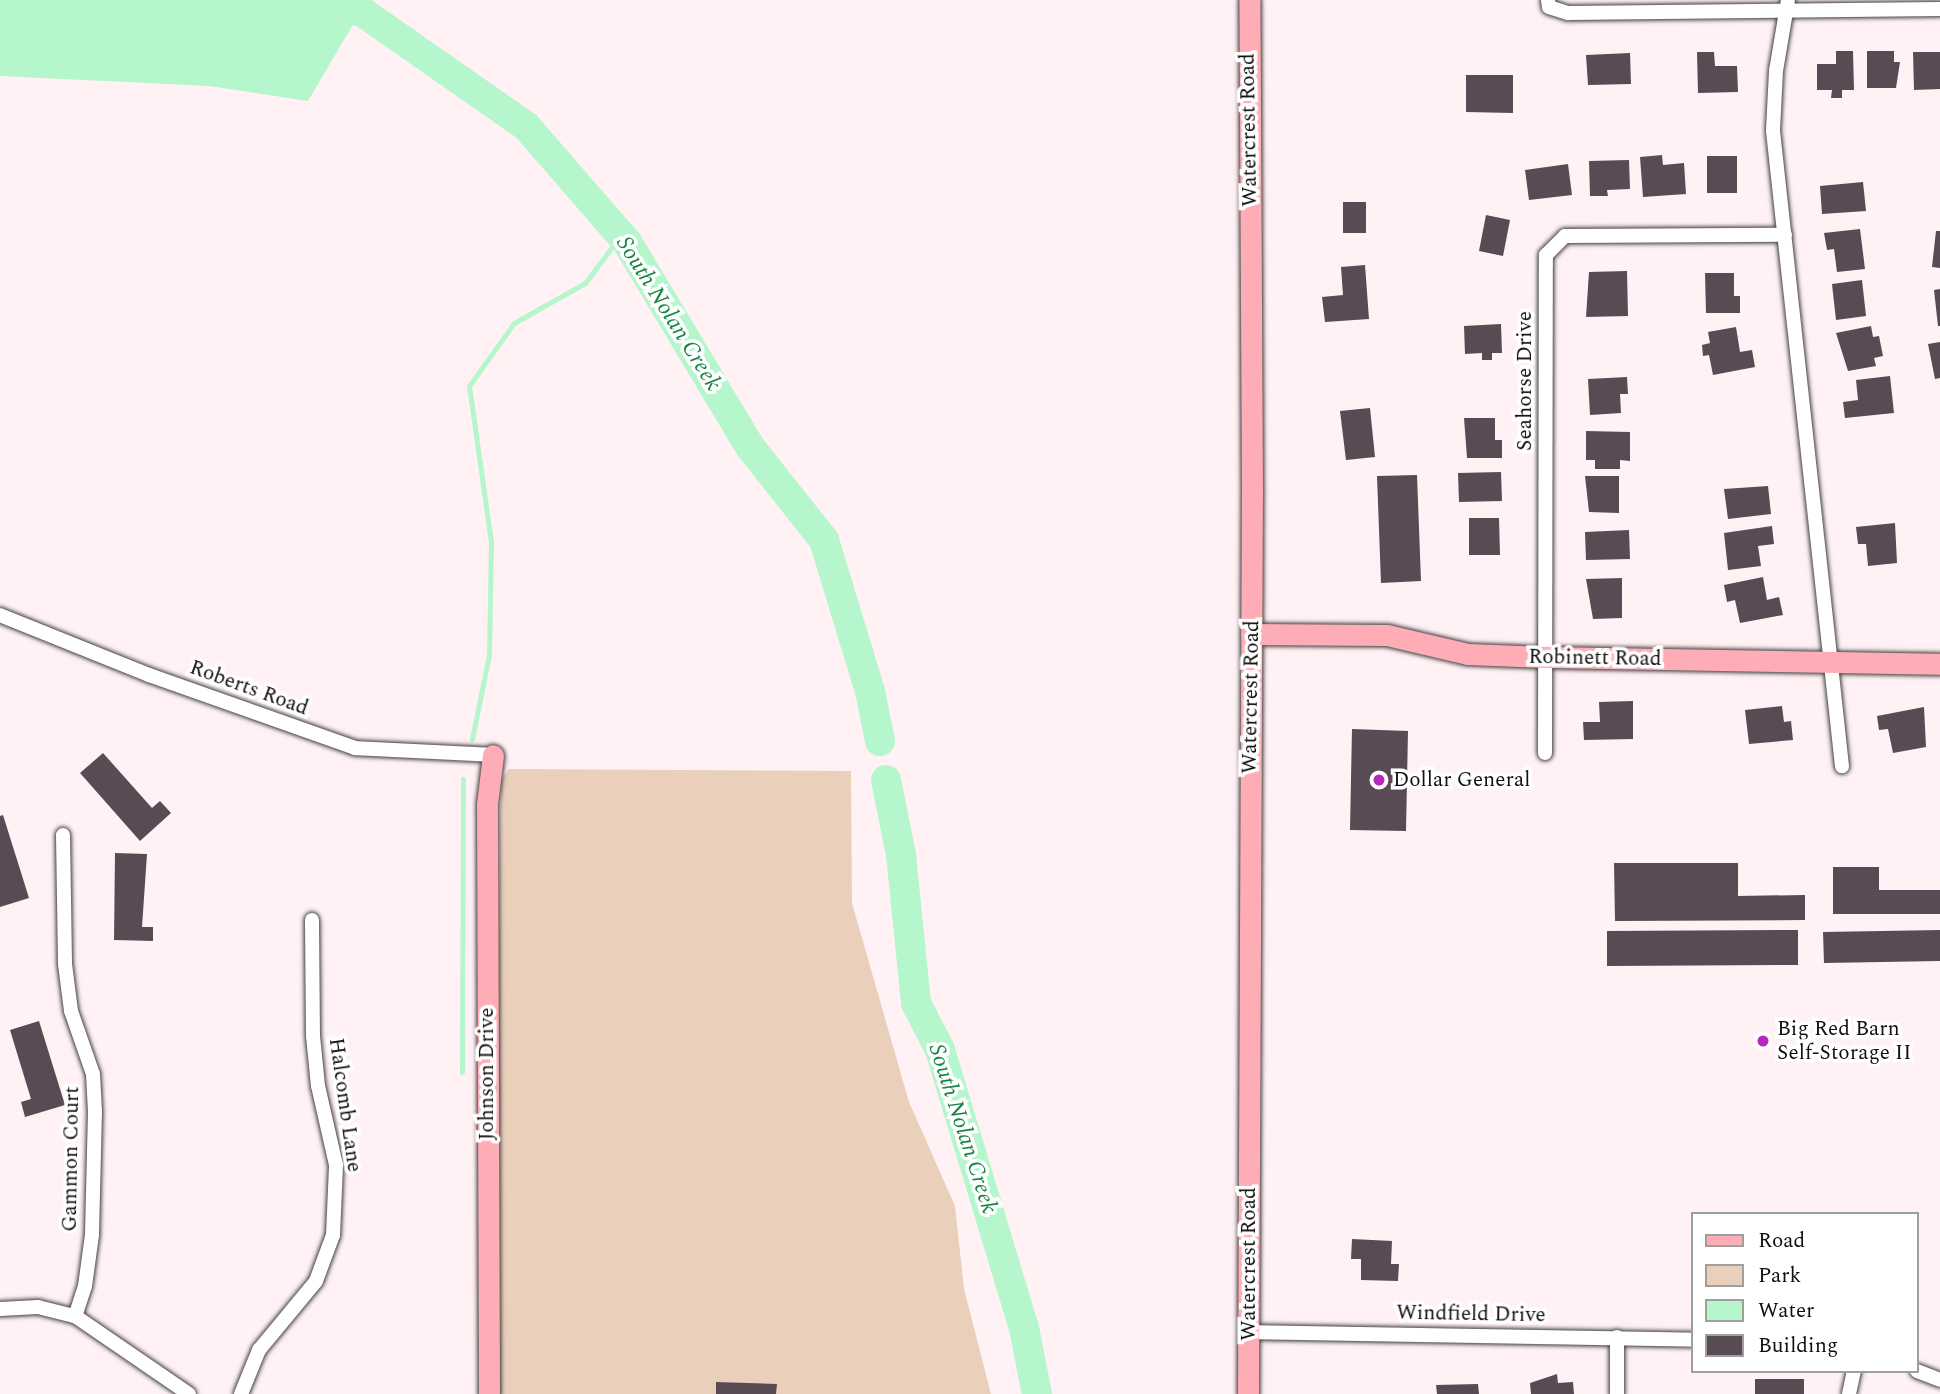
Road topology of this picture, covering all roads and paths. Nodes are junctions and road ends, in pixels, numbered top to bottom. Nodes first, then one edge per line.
1 (1249, 0) edge
2 (1548, 3) edge
3 (1787, 5) edge
4 (1940, 9) edge
5 (1784, 235) junction
6 (0, 615) edge
7 (1251, 634) junction
8 (1545, 657) junction
9 (1831, 663) junction
10 (1940, 664) edge
11 (1545, 753) dead end
12 (494, 755) joint
13 (1842, 766) dead end
14 (63, 835) dead end
15 (313, 920) dead end
16 (0, 1309) edge
17 (75, 1316) junction
18 (1249, 1332) junction
19 (1616, 1337) junction
20 (1692, 1340) edge
21 (1919, 1372) edge
22 (1854, 1373) edge
23 (1940, 1380) edge
24 (189, 1394) edge
25 (241, 1394) edge
26 (489, 1394) edge
27 (1248, 1394) edge
28 (1617, 1394) edge
29 (1849, 1394) edge

1 - 7 street, Watercrest Road
2 - 3 street
3 - 4 street
3 - 5 street
5 - 8 street, Seahorse Drive
5 - 9 street
6 - 12 street, Roberts Road
7 - 8 street, Robinett Road
7 - 18 street, Watercrest Road
8 - 9 street, Robinett Road
8 - 11 street, Seahorse Drive
9 - 10 street, Robinett Road
9 - 13 street
12 - 26 street, Johnson Drive
14 - 17 street, Gammon Court
15 - 25 street, Halcomb Lane
16 - 17 street
17 - 24 street
18 - 19 street, Windfield Drive
18 - 27 street, Watercrest Road
19 - 20 street, Windfield Drive
19 - 28 street
21 - 23 street
22 - 29 street

